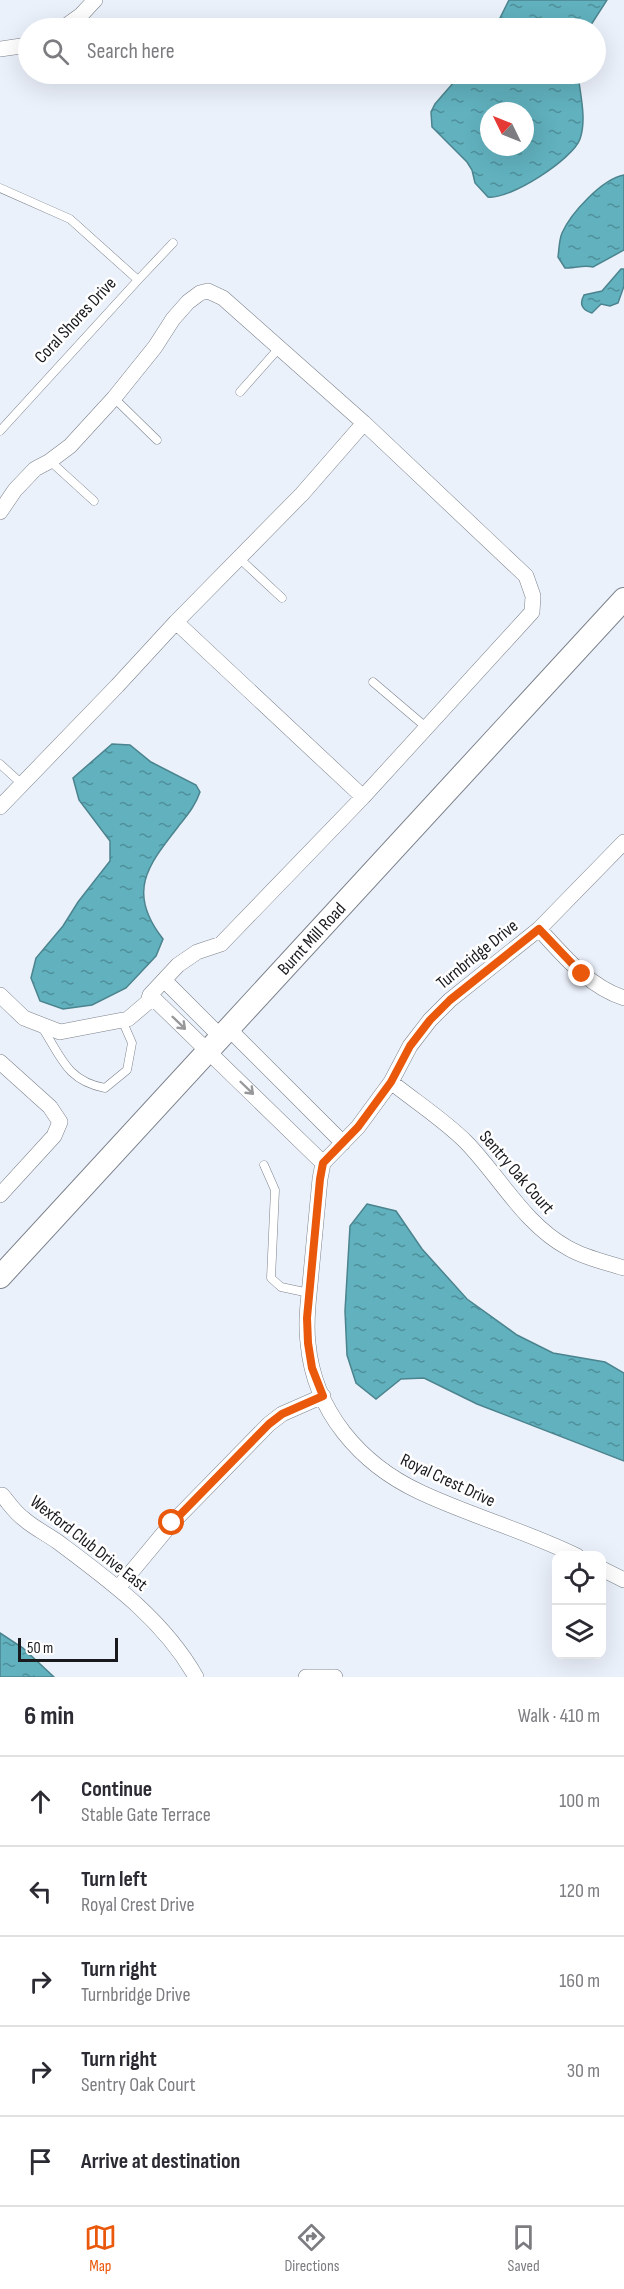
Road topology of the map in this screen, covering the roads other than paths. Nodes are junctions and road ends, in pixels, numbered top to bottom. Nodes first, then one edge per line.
1 (95, 0) edge
2 (77, 18) edge
3 (18, 47) edge
4 (0, 49) edge
5 (0, 188) edge
6 (173, 243) dead end
7 (138, 280) junction
8 (279, 348) junction
9 (240, 392) dead end
10 (114, 398) junction
11 (364, 423) junction
12 (0, 431) edge
13 (158, 440) dead end
14 (51, 461) junction
15 (94, 501) dead end
16 (0, 513) edge
17 (240, 559) junction
18 (282, 598) dead end
19 (624, 599) edge
20 (176, 622) junction
21 (373, 682) dead end
22 (426, 728) junction
23 (0, 764) edge
24 (22, 784) junction
25 (363, 797) junction
26 (0, 807) edge
27 (624, 842) edge
28 (539, 929) junction
29 (164, 981) junction
30 (0, 995) edge
31 (150, 995) junction
32 (624, 998) edge
33 (121, 1019) junction
34 (41, 1025) junction
35 (220, 1039) junction
36 (0, 1062) edge
37 (391, 1082) junction
38 (285, 1085) junction
39 (265, 1106) junction
40 (314, 1115) junction
41 (295, 1135) junction
42 (343, 1143) junction
43 (323, 1163) junction
44 (264, 1165) dead end
45 (0, 1195) edge
46 (624, 1268) edge
47 (0, 1277) edge
48 (309, 1293) junction
49 (323, 1396) junction
50 (2, 1495) dead end
51 (564, 1551) edge
52 (606, 1571) edge
53 (624, 1580) edge
54 (118, 1588) junction
55 (196, 1677) edge
56 (306, 1677) edge
57 (335, 1677) edge

1 - 2 street
3 - 4 street
5 - 7 lane, Coral Shores Drive
6 - 7 lane
7 - 12 lane, Coral Shores Drive
8 - 9 lane
8 - 10 street
8 - 11 street
10 - 13 lane
10 - 14 street
11 - 17 street
11 - 22 street
14 - 15 lane
14 - 16 street
17 - 18 lane
17 - 20 street
19 - 35 street, Burnt Mill Road
20 - 24 street
20 - 25 street
21 - 22 lane
22 - 25 street
23 - 24 lane
24 - 26 street
25 - 29 street
27 - 28 street, Turnbridge Drive
28 - 32 street
28 - 37 street, Turnbridge Drive
29 - 31 street
29 - 35 street
30 - 34 street
31 - 33 street
31 -> 35 street
33 - 34 street
33 - 34 lane
35 - 38 street
35 -> 39 street
35 - 47 street, Burnt Mill Road
36 - 45 street
37 - 42 street, Turnbridge Drive
37 - 46 street, Sentry Oak Court
38 - 39 street
38 - 40 street
39 - 41 street
40 - 41 street
40 - 42 street
41 - 43 street
42 - 43 street, Turnbridge Drive
43 - 48 street, Royal Crest Drive
44 - 48 lane
48 - 49 street, Royal Crest Drive
49 - 51 street, Royal Crest Drive
49 - 54 street
50 - 54 street, Wexford Club Drive East
52 - 53 street
54 - 55 street, Wexford Club Drive East
56 - 57 street

